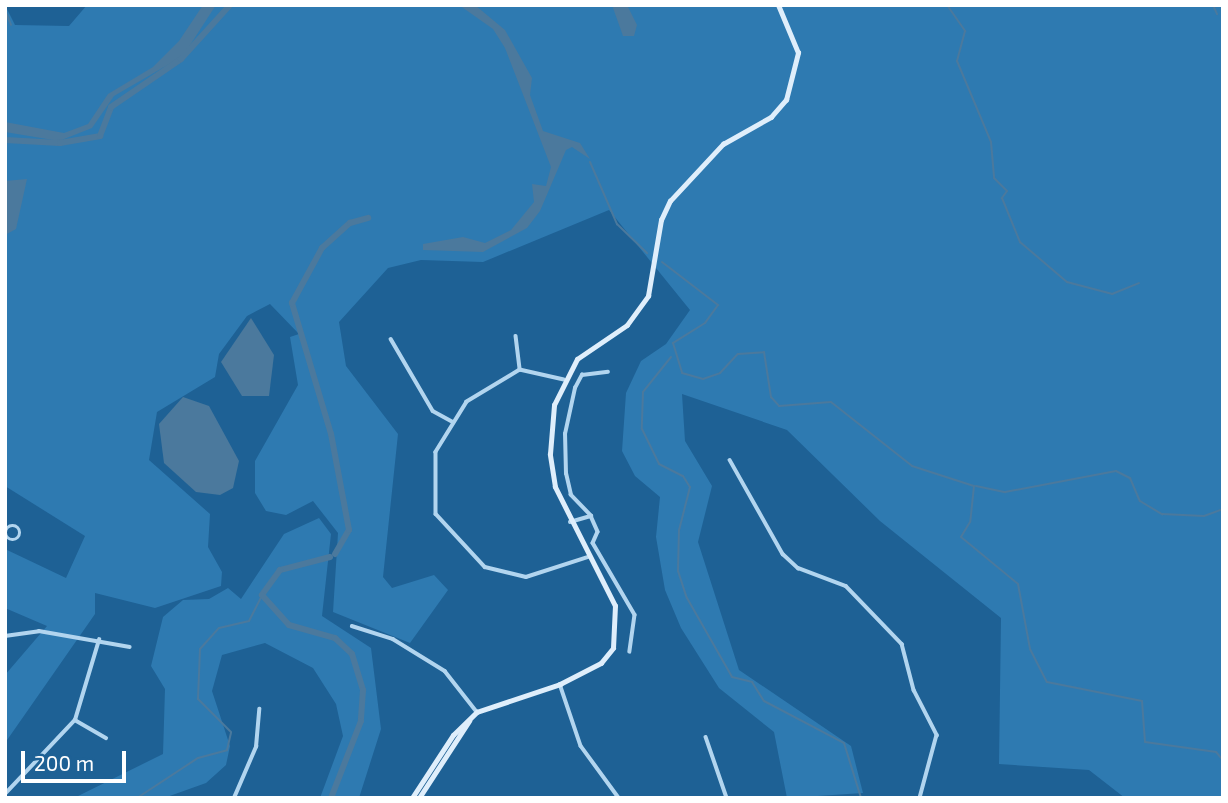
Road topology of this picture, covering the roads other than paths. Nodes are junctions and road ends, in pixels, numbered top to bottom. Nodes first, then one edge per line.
1 (778, 5) edge
2 (516, 336) dead end
3 (391, 340) dead end
4 (520, 370) junction
5 (608, 372) dead end
6 (564, 380) junction
7 (453, 422) junction
8 (730, 460) dead end
9 (591, 516) junction
10 (569, 522) junction
11 (7, 526) edge
12 (587, 557) junction
13 (352, 626) dead end
14 (5, 636) edge
15 (99, 640) junction
16 (130, 648) dead end
17 (630, 652) dead end
18 (560, 684) junction
19 (259, 709) dead end
20 (478, 712) junction
21 (75, 720) junction
22 (706, 737) dead end
23 (106, 738) dead end
24 (447, 749) junction
25 (5, 794) edge
26 (234, 798) edge
27 (412, 798) edge
28 (419, 798) edge
29 (619, 798) edge
30 (727, 798) edge
31 (920, 798) edge

1 - 6 street
2 - 4 street
3 - 7 street
4 - 6 street
4 - 7 street
5 - 9 street
6 - 10 street
7 - 12 street
8 - 31 street
9 - 10 street
9 - 17 street
10 - 12 street
11 - 11 street
12 - 18 street
13 - 20 street
14 - 15 street
15 - 16 street
15 - 21 street
18 - 20 street
18 - 29 street
19 - 26 street
20 - 24 street
21 - 23 street
21 - 25 street
22 - 30 street
24 - 27 street
24 - 28 street

